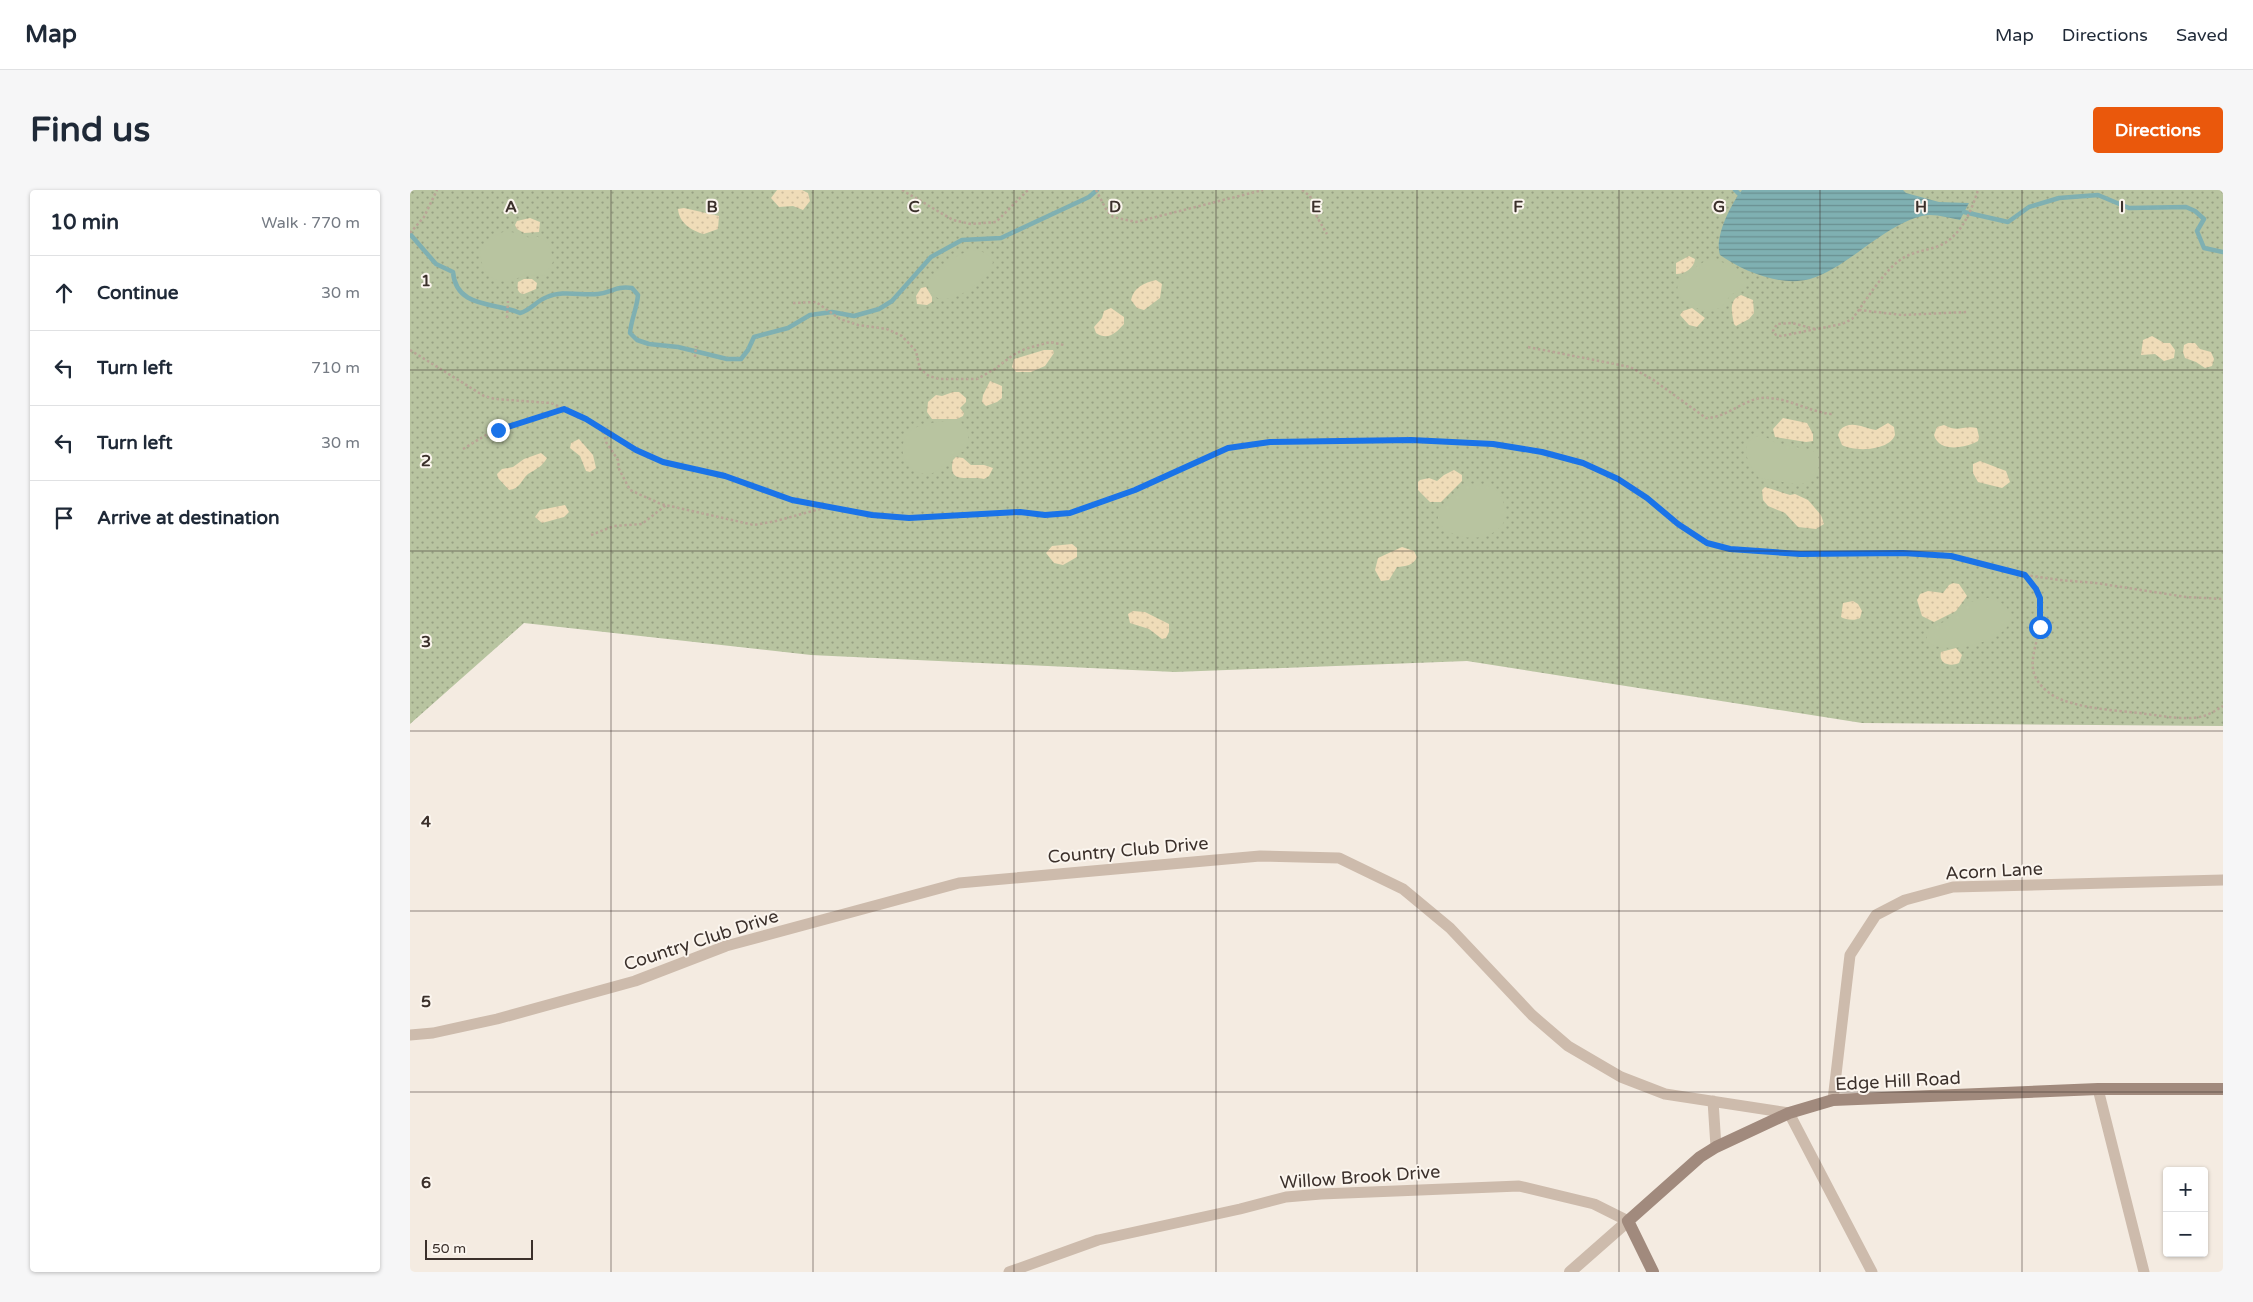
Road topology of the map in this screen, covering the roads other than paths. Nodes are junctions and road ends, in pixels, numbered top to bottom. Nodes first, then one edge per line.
1 (2223, 880) edge
2 (410, 1035) edge
3 (2223, 1088) edge
4 (2098, 1090) junction
5 (1833, 1100) junction
6 (1713, 1101) junction
7 (1789, 1113) junction
8 (1716, 1147) junction
9 (1628, 1221) junction
10 (1009, 1272) edge
11 (1570, 1272) edge
12 (1653, 1272) edge
13 (1872, 1272) edge
14 (2144, 1272) edge

1 - 5 street, Acorn Lane
2 - 6 street, Country Club Drive
3 - 4 main road, Edge Hill Road
4 - 5 main road, Edge Hill Road
4 - 14 street
5 - 7 main road, Edge Hill Road
6 - 7 street, Country Club Drive
6 - 8 street
7 - 8 main road, Edge Hill Road
7 - 13 street
8 - 9 main road, Edge Hill Road
9 - 10 street, Willow Brook Drive
9 - 11 street, Edge Hill Road
9 - 12 main road

